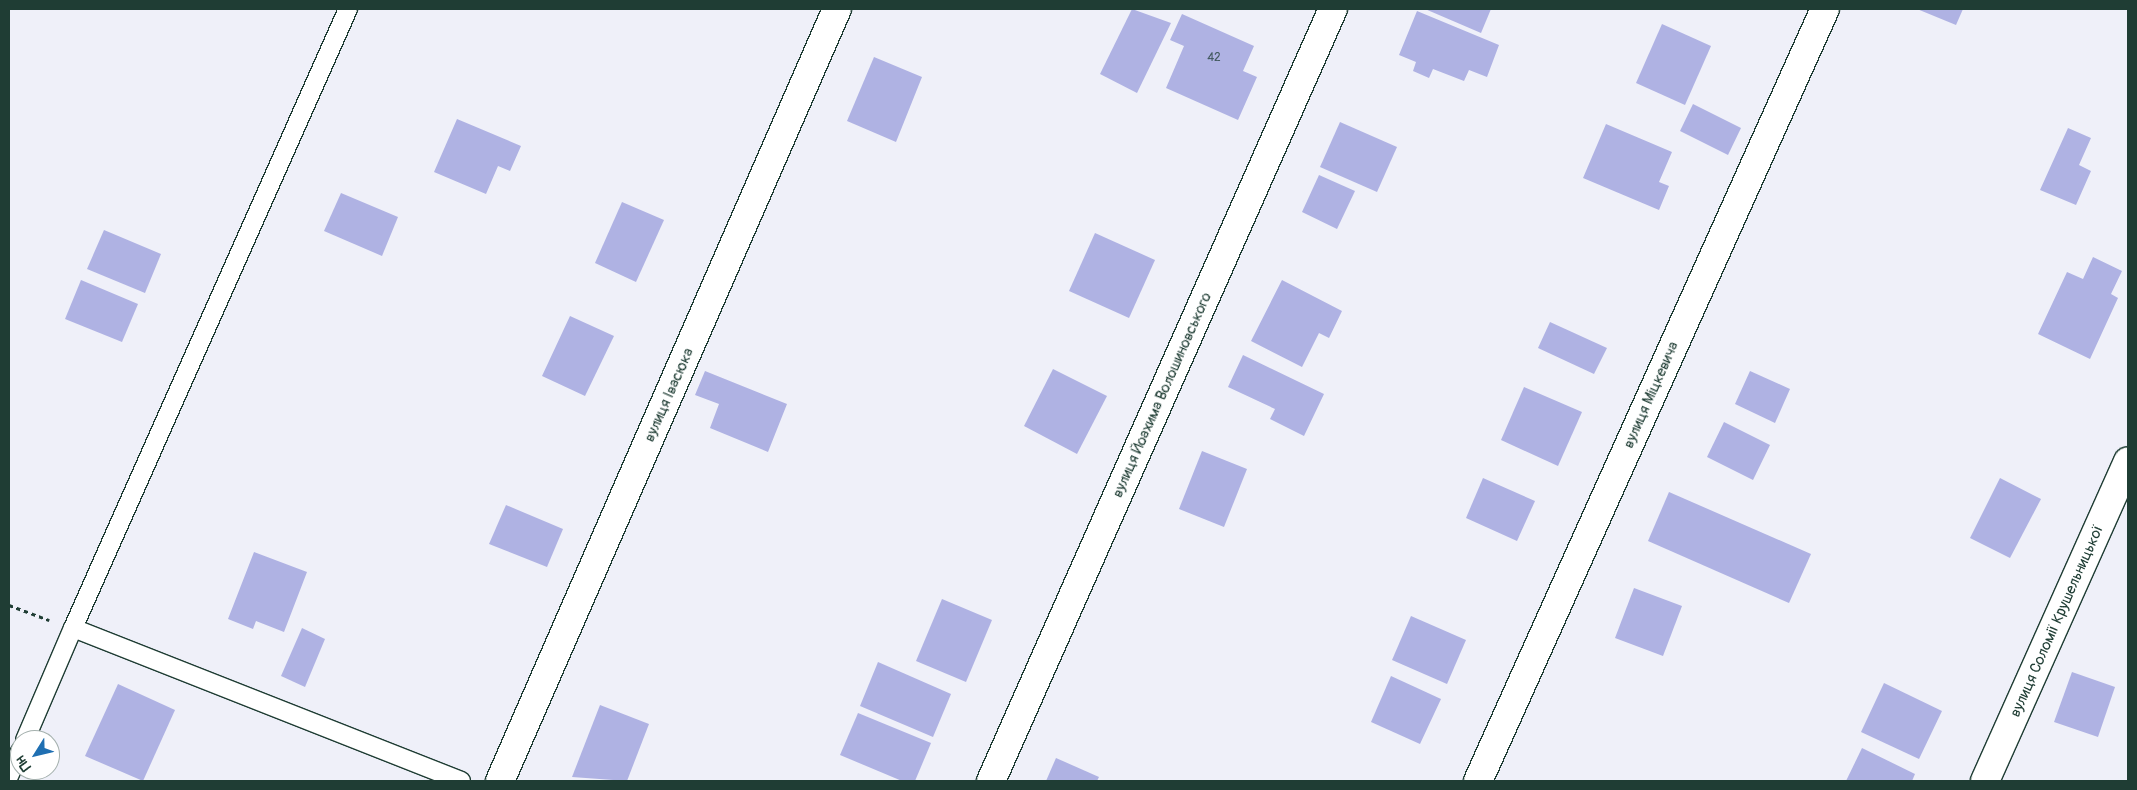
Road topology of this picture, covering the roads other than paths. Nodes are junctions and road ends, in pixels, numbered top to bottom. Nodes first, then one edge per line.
1 (348, 9) edge
2 (837, 9) edge
3 (1334, 9) edge
4 (1825, 9) edge
5 (2128, 462) edge
6 (73, 628) junction
7 (29, 730) edge
8 (461, 781) edge
9 (500, 781) edge
10 (991, 781) edge
11 (1478, 781) edge
12 (1985, 781) edge

1 - 6 lane
2 - 9 street, вулиця Івасюка
3 - 10 street, вулиця Йоахима Волошиновського
4 - 11 street, вулиця Міцкевича
5 - 12 street, вулиця Соломії Крушельницької
6 - 7 lane
6 - 8 lane

